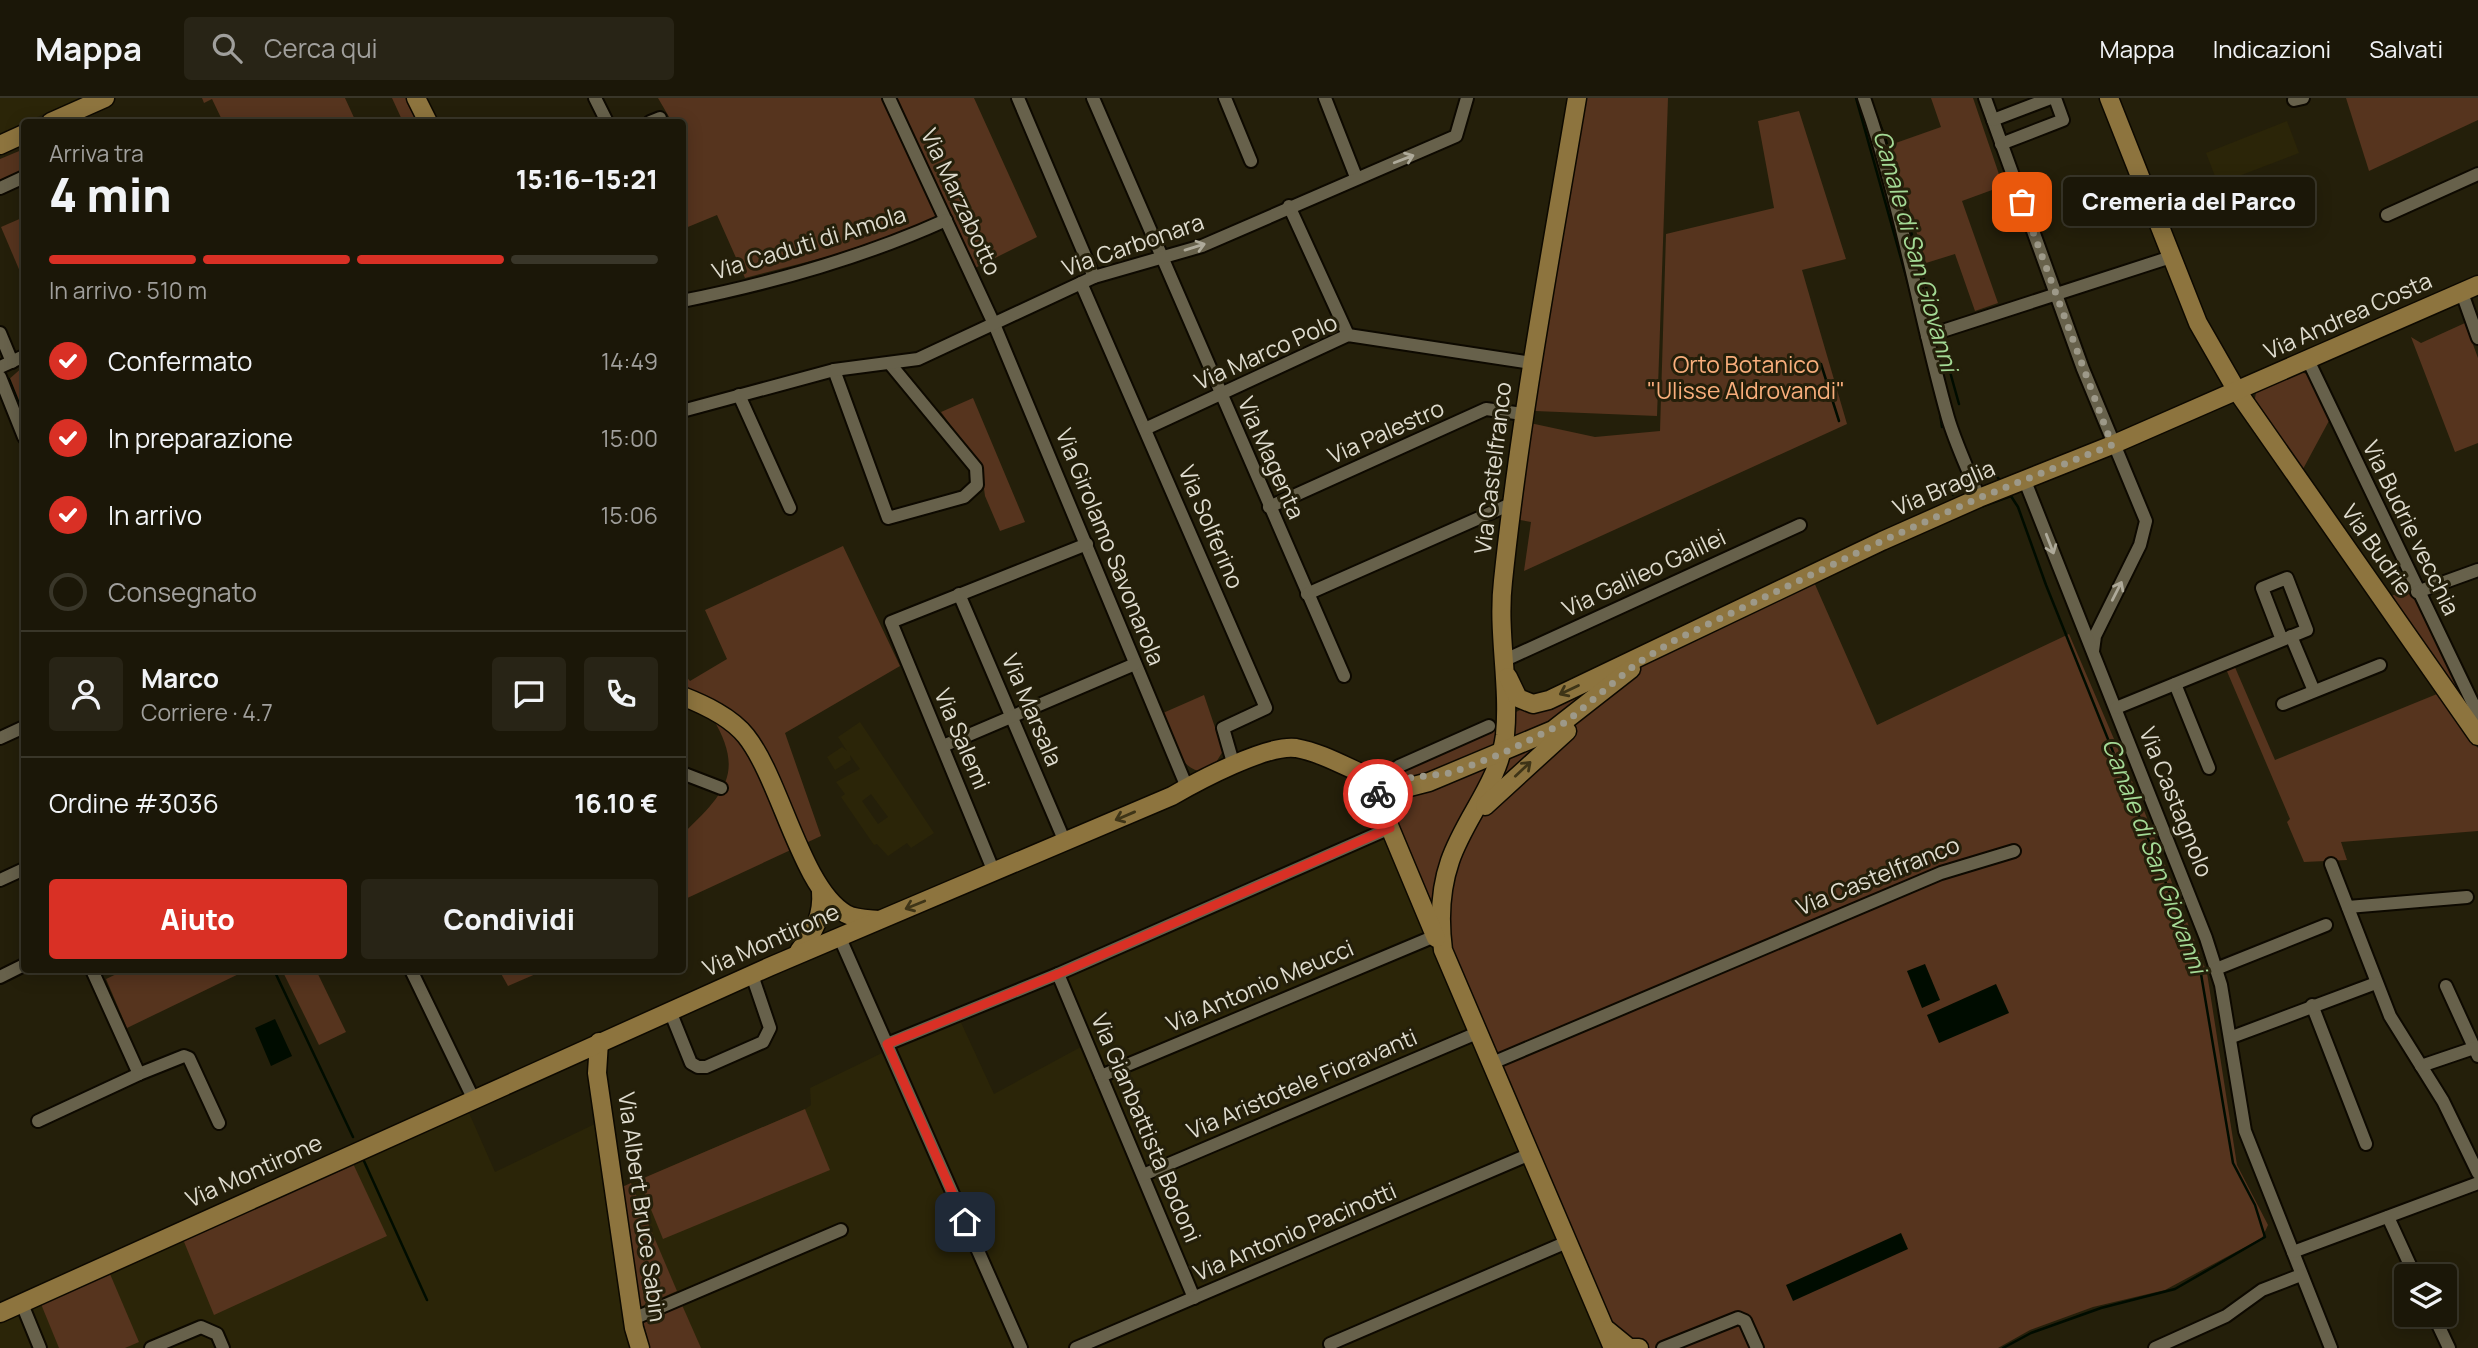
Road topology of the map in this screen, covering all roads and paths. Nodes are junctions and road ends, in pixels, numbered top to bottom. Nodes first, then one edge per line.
1 (105, 98) edge
2 (416, 98) edge
3 (595, 98) edge
4 (889, 98) edge
5 (1017, 98) edge
6 (1093, 98) edge
7 (1226, 98) edge
8 (1325, 98) edge
9 (1467, 98) edge
10 (1577, 98) edge
11 (1864, 98) edge
12 (1985, 98) edge
13 (2053, 98) edge
14 (2109, 98) edge
15 (58, 119) edge
16 (426, 119) edge
17 (606, 119) edge
18 (1993, 120) junction
19 (21, 135) edge
20 (2001, 144) junction
21 (0, 145) edge
22 (1251, 161) dead end
23 (2478, 174) edge
24 (1356, 177) junction
25 (21, 178) edge
26 (0, 188) edge
27 (1289, 206) junction
28 (2388, 215) dead end
29 (946, 220) junction
30 (1161, 257) junction
31 (2171, 257) junction
32 (1094, 278) junction
33 (1081, 283) junction
34 (2470, 289) edge
35 (2056, 296) junction
36 (686, 301) edge
37 (994, 324) junction
38 (0, 333) edge
39 (1935, 334) junction
40 (1348, 335) junction
41 (2478, 338) edge
42 (2308, 360) junction
43 (12, 361) edge
44 (1532, 363) junction
45 (891, 365) junction
46 (834, 370) junction
47 (0, 377) edge
48 (2237, 391) junction
49 (1219, 394) junction
50 (739, 395) junction
51 (686, 410) edge
52 (1523, 414) junction
53 (1145, 429) junction
54 (21, 430) edge
55 (2112, 445) junction
56 (2025, 481) junction
57 (1979, 498) junction
58 (1513, 503) junction
59 (1269, 507) junction
60 (790, 508) dead end
61 (1800, 525) dead end
62 (1087, 544) junction
63 (2478, 570) edge
64 (2417, 592) junction
65 (959, 594) junction
66 (1307, 594) junction
67 (2105, 613) junction
68 (2078, 617) junction
69 (2287, 638) junction
70 (1675, 640) junction
71 (2092, 654) junction
72 (1505, 663) junction
73 (1135, 664) junction
74 (2380, 665) dead end
75 (1344, 676) dead end
76 (2175, 684) junction
77 (2314, 691) junction
78 (686, 698) edge
79 (2283, 704) dead end
80 (2116, 708) junction
81 (2478, 714) edge
82 (1013, 718) junction
83 (1489, 726) dead end
84 (21, 728) edge
85 (2478, 736) edge
86 (0, 738) edge
87 (943, 746) junction
88 (1501, 754) junction
89 (1234, 766) junction
90 (2209, 768) dead end
91 (686, 775) edge
92 (1386, 783) junction
93 (1186, 786) junction
94 (721, 788) dead end
95 (1390, 828) junction
96 (1460, 838) junction
97 (1065, 842) junction
98 (2014, 851) dead end
99 (2331, 864) dead end
100 (21, 870) edge
101 (994, 872) junction
102 (0, 880) edge
103 (824, 897) junction
104 (2467, 898) dead end
105 (2348, 907) junction
106 (878, 920) junction
107 (2326, 925) dead end
108 (839, 936) junction
109 (1439, 943) junction
110 (794, 956) junction
111 (21, 966) edge
112 (2216, 968) junction
113 (93, 973) edge
114 (412, 973) edge
115 (1058, 974) junction
116 (752, 975) junction
117 (0, 977) edge
118 (2376, 983) junction
119 (2446, 986) dead end
120 (2312, 1005) junction
121 (670, 1011) junction
122 (1477, 1033) junction
123 (2232, 1037) junction
124 (599, 1042) junction
125 (887, 1044) junction
126 (579, 1051) junction
127 (2476, 1052) edge
128 (1490, 1063) junction
129 (2421, 1066) junction
130 (597, 1073) junction
131 (139, 1074) junction
132 (1101, 1076) junction
133 (474, 1098) junction
134 (38, 1121) dead end
135 (219, 1123) dead end
136 (2366, 1144) dead end
137 (1530, 1154) junction
138 (2478, 1173) edge
139 (1143, 1175) junction
140 (2478, 1182) edge
141 (2388, 1217) junction
142 (841, 1230) dead end
143 (1567, 1242) junction
144 (2293, 1252) junction
145 (2410, 1264) edge
146 (2301, 1275) junction
147 (1195, 1298) junction
148 (22, 1304) junction
149 (0, 1313) edge
150 (633, 1319) junction
151 (1600, 1324) junction
152 (2439, 1327) edge
153 (1330, 1344) dead end
154 (40, 1348) edge
155 (151, 1348) edge
156 (223, 1348) edge
157 (640, 1348) edge
158 (1021, 1348) edge
159 (1076, 1348) edge
160 (1613, 1348) edge
161 (1629, 1348) edge
162 (1639, 1348) edge
163 (1663, 1348) edge
164 (1757, 1348) edge
165 (2156, 1348) edge
166 (2330, 1348) edge
167 (2449, 1348) edge

1 - 15 street
2 - 16 street
3 - 17 street
4 - 29 street, Via Marzabotto
5 - 32 street
6 - 30 street, Via Magenta
7 - 22 street
8 - 24 street
24 -> 9 street, Via Carbonara
10 - 44 street, Via Castelfranco
11 - 39 street
12 - 18 street
13 - 18 street
13 - 20 street
14 - 31 street, Via Budrie
18 - 20 street
19 - 21 street
20 - 35 street
23 - 28 street
24 - 27 street, Via Carbonara
25 - 26 street
30 -> 27 street, Via Carbonara
27 - 40 street
29 - 36 street, Via Caduti di Amola
29 - 37 street, Via Marzabotto
30 - 32 street, Via Carbonara
30 - 49 street, Via Magenta
31 - 35 street
31 - 48 street, Via Budrie
32 - 33 street, Via Carbonara
33 - 37 street, Via Carbonara
33 - 53 street, Via Solferino
34 - 41 street
34 - 42 street, Via Andrea Costa
35 - 39 street
35 - 55 street
37 - 45 street, Via Carbonara
37 - 62 street, Via Girolamo Savonarola
38 - 43 street
39 - 57 street
40 - 44 street, Via Marco Polo
40 - 49 street, Via Marco Polo
42 - 48 street, Via Andrea Costa
42 - 64 street, Via Budrie vecchia
44 - 52 street, Via Castelfranco
45 - 46 street, Via Carbonara
45 - 46 street
46 - 50 street, Via Carbonara
47 - 54 street
48 - 55 street, Via Braglia
48 - 85 street, Via Budrie
49 - 53 street, Via Marco Polo
49 - 59 street, Via Magenta
50 - 51 street, Via Carbonara
50 - 60 street
52 - 58 street, Via Castelfranco
52 - 59 street, Via Palestro
53 - 89 street, Via Solferino
55 - 56 street, Via Braglia
67 -> 55 street
56 - 57 street, Via Braglia
56 -> 68 street, Via Castagnolo
57 - 70 street, Via Braglia
58 - 66 street
58 - 72 street, Via Castelfranco
59 - 66 street, Via Magenta
61 - 72 street, Via Galileo Galilei
62 - 65 street
62 - 73 street, Via Girolamo Savonarola
63 - 64 street
64 - 81 street, Via Budrie vecchia
65 - 82 street, Via Marsala
65 - 87 street, Via Salemi
66 - 75 street, Via Magenta
67 - 68 street
67 - 71 street
68 - 71 street, Via Castagnolo
69 - 69 street
69 - 76 street
69 - 77 street
70 -> 72 street, Via Braglia
70 - 88 street, Via Braglia
96 -> 70 street, Via Castelfranco
71 - 80 street, Via Castagnolo
72 - 88 street, Via Castelfranco
73 - 82 street
73 - 93 street, Via Girolamo Savonarola
74 - 77 street
76 - 80 street
76 - 90 street
77 - 79 street
78 - 103 street
80 - 112 street, Via Castagnolo
82 - 87 street
82 - 97 street, Via Marsala
83 - 92 street
84 - 86 street
87 - 101 street, Via Salemi
88 - 92 street, Via Montirone
88 - 96 street, Via Castelfranco
89 - 92 street, Via Montirone
89 - 93 street, Via Montirone
91 - 94 street
92 - 95 street, Via Castelfranco
93 -> 97 street, Via Montirone
95 - 109 street, Via Castelfranco
95 - 115 street
96 - 109 street, Via Castelfranco
97 - 101 street, Via Montirone
98 - 128 street, Via Castelfranco
99 - 105 street
100 - 102 street
101 -> 106 street, Via Montirone
103 - 106 street
103 - 108 street
103 - 110 street
104 - 105 street
105 - 118 street
106 - 108 street, Via Montirone
107 - 112 street
108 - 110 street, Via Montirone
108 - 125 street
109 - 122 street, Via Castelfranco
109 - 132 street, Via Antonio Meucci
110 - 116 street, Via Montirone
111 - 117 street
112 - 123 street, Via Castagnolo
113 - 131 street
114 - 133 street
115 - 125 street
115 - 132 street, Via Gianbattista Bodoni
116 - 121 street, Via Montirone
116 - 121 street
118 - 120 street
118 - 129 street
119 - 127 street
120 - 123 street
120 - 136 street
121 - 124 street, Via Montirone
122 - 128 street, Via Castelfranco
122 - 139 street, Via Aristotele Fioravanti
123 - 144 street, Via Castagnolo
124 - 126 street, Via Montirone
124 - 130 street, Via Albert Bruce Sabin
125 - 158 street
126 - 130 street, Via Albert Bruce Sabin
126 - 133 street, Via Montirone
127 - 129 street
128 - 137 street, Via Castelfranco
129 - 138 street
130 - 150 street, Via Albert Bruce Sabin
131 - 134 street
131 - 135 street
132 - 139 street, Via Gianbattista Bodoni
133 - 148 street, Via Montirone
137 - 143 street, Via Castelfranco
137 - 147 street, Via Antonio Pacinotti
139 - 147 street, Via Gianbattista Bodoni
140 - 141 street
141 - 144 street
141 - 145 street
142 - 150 street
143 - 151 street, Via Castelfranco
143 - 153 street
144 - 146 street, Via Castagnolo
146 - 165 street
146 - 166 street, Via Castagnolo
147 - 159 street, Via Antonio Pacinotti
148 - 149 street, Via Montirone
148 - 154 street
150 - 157 street, Via Albert Bruce Sabin
151 - 160 street, Via Castelfranco
151 - 161 street, Via Castelfranco
152 - 167 street
155 - 156 street
161 - 162 street
163 - 164 street

